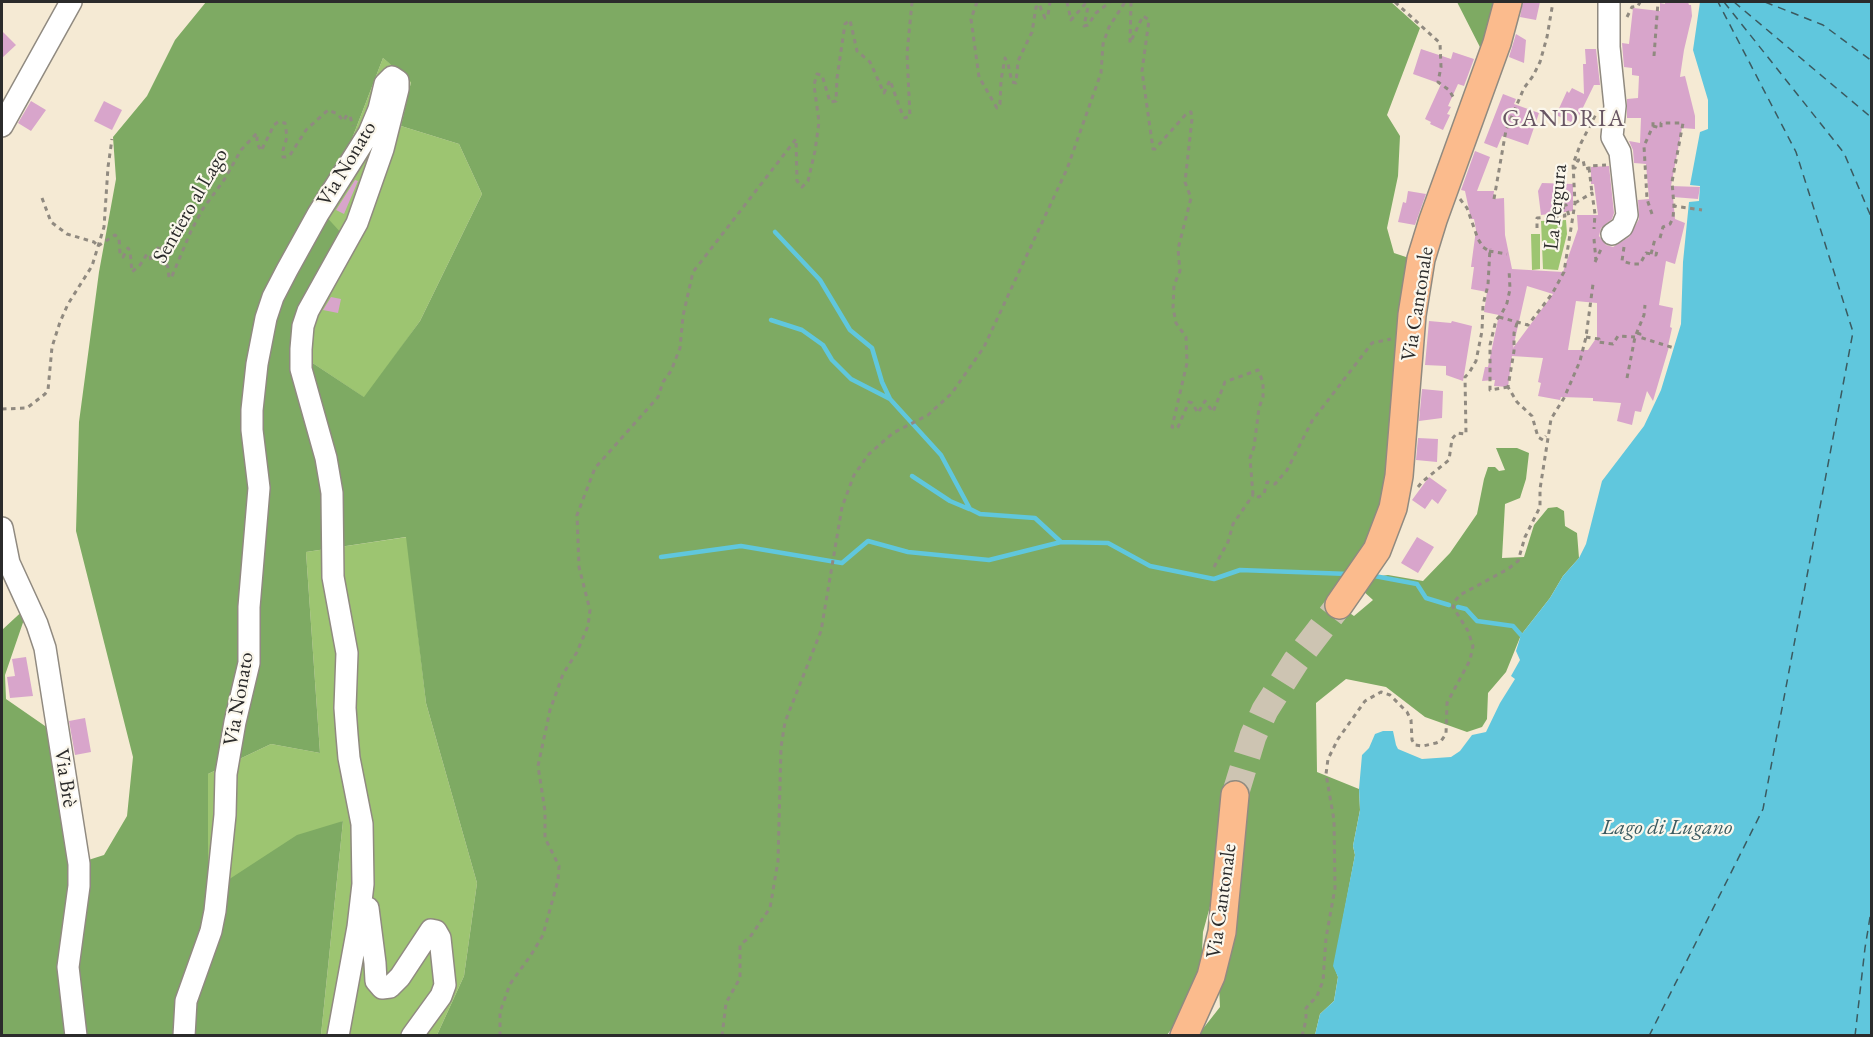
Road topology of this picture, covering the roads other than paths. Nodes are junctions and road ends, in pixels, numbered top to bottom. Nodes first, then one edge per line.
1 (71, 2) edge
2 (1508, 2) edge
3 (1609, 2) edge
4 (2, 126) edge
5 (1612, 234) road end
6 (2, 528) edge
7 (1339, 605) tunnel mouth
8 (1235, 795) tunnel mouth
9 (363, 884) junction
10 (76, 1035) edge
11 (184, 1035) edge
12 (338, 1035) edge
13 (412, 1035) edge
14 (1184, 1035) edge

1 - 4 street
2 - 7 main road, Via Cantonale
3 - 5 street
6 - 10 street, Via Brè
8 - 14 main road, Via Cantonale
9 - 11 street, Via Nonato
9 - 12 street, Via Nonato
9 - 13 street, Via Nonato

